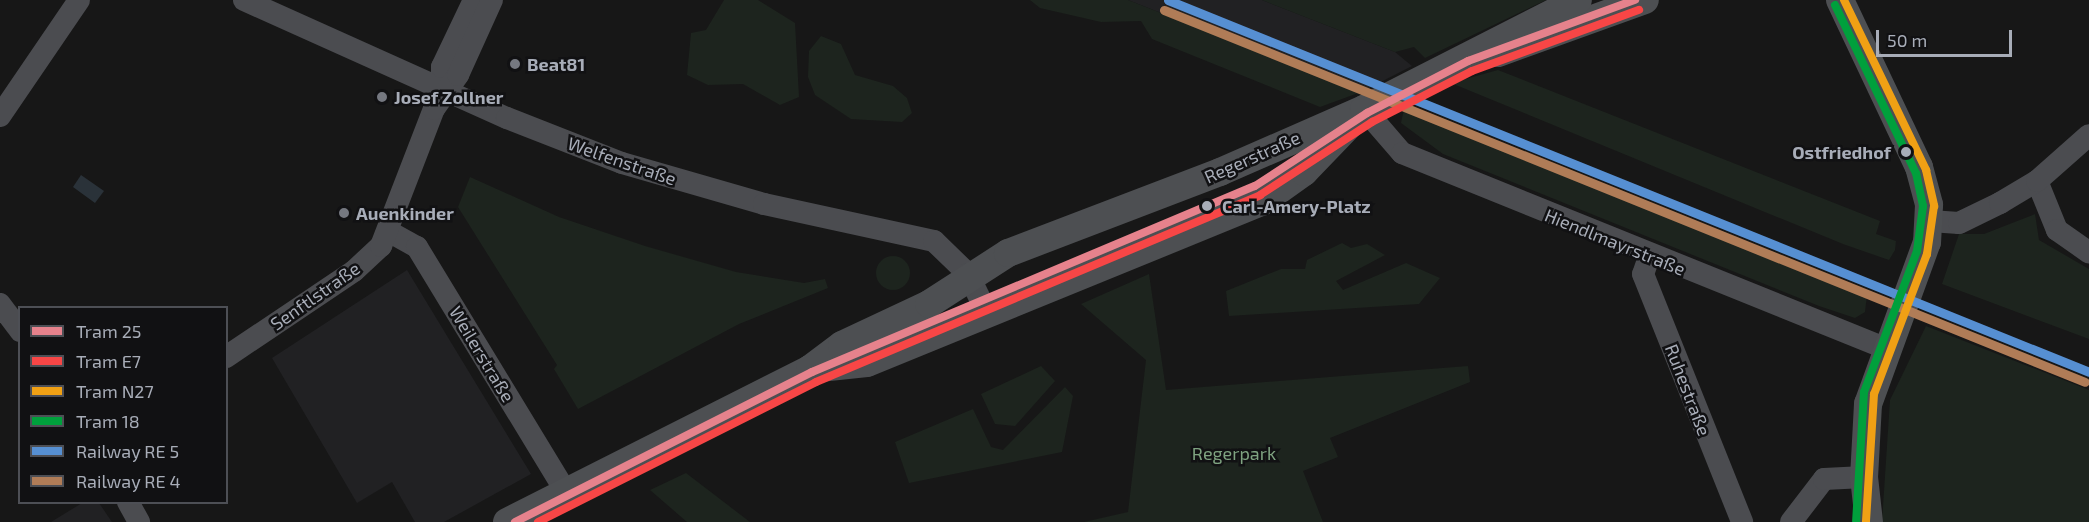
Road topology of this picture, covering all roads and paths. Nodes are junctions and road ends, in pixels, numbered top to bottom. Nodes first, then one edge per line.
1 (79, 0) edge
2 (244, 0) edge
3 (474, 0) edge
4 (492, 0) edge
5 (1578, 0) edge
6 (1645, 0) edge
7 (1840, 0) edge
8 (1435, 73) junction
9 (442, 90) junction
10 (1371, 105) junction
11 (0, 117) edge
12 (2089, 135) edge
13 (2037, 181) junction
14 (1930, 221) junction
15 (388, 231) junction
16 (2089, 252) edge
17 (1649, 257) junction
18 (968, 274) junction
19 (0, 304) edge
20 (986, 311) junction
21 (18, 328) edge
22 (1889, 339) junction
23 (228, 356) edge
24 (810, 369) junction
25 (1864, 477) junction
26 (565, 490) junction
27 (129, 504) edge
28 (139, 522) edge
29 (507, 522) edge
30 (1742, 522) edge
31 (1791, 522) edge
32 (1850, 522) edge
33 (1869, 522) edge

1 - 11 street
2 - 9 street, Welfenstraße
3 - 9 street
4 - 9 street
5 - 8 main road
6 - 8 main road
7 - 14 main road
8 - 10 main road
9 - 15 street, Senftlstraße
9 - 18 street, Welfenstraße
10 - 17 street, Hiendlmayrstraße
10 - 18 main road, Regerstraße
10 - 20 main road, Regerstraße
12 - 13 street
13 - 14 street
13 - 16 street
14 - 22 main road
15 - 23 street, Senftlstraße
15 - 26 street, Weilerstraße
17 - 22 street, Hiendlmayrstraße
17 - 30 street, Ruhestraße
18 - 20 street, Welfenstraße
18 - 24 main road, Regerstraße
19 - 21 street
20 - 24 main road, Regerstraße
22 - 25 main road
24 - 26 main road, Regerstraße
25 - 31 street
25 - 32 main road
25 - 33 main road
26 - 29 main road, Regerstraße
27 - 28 street

